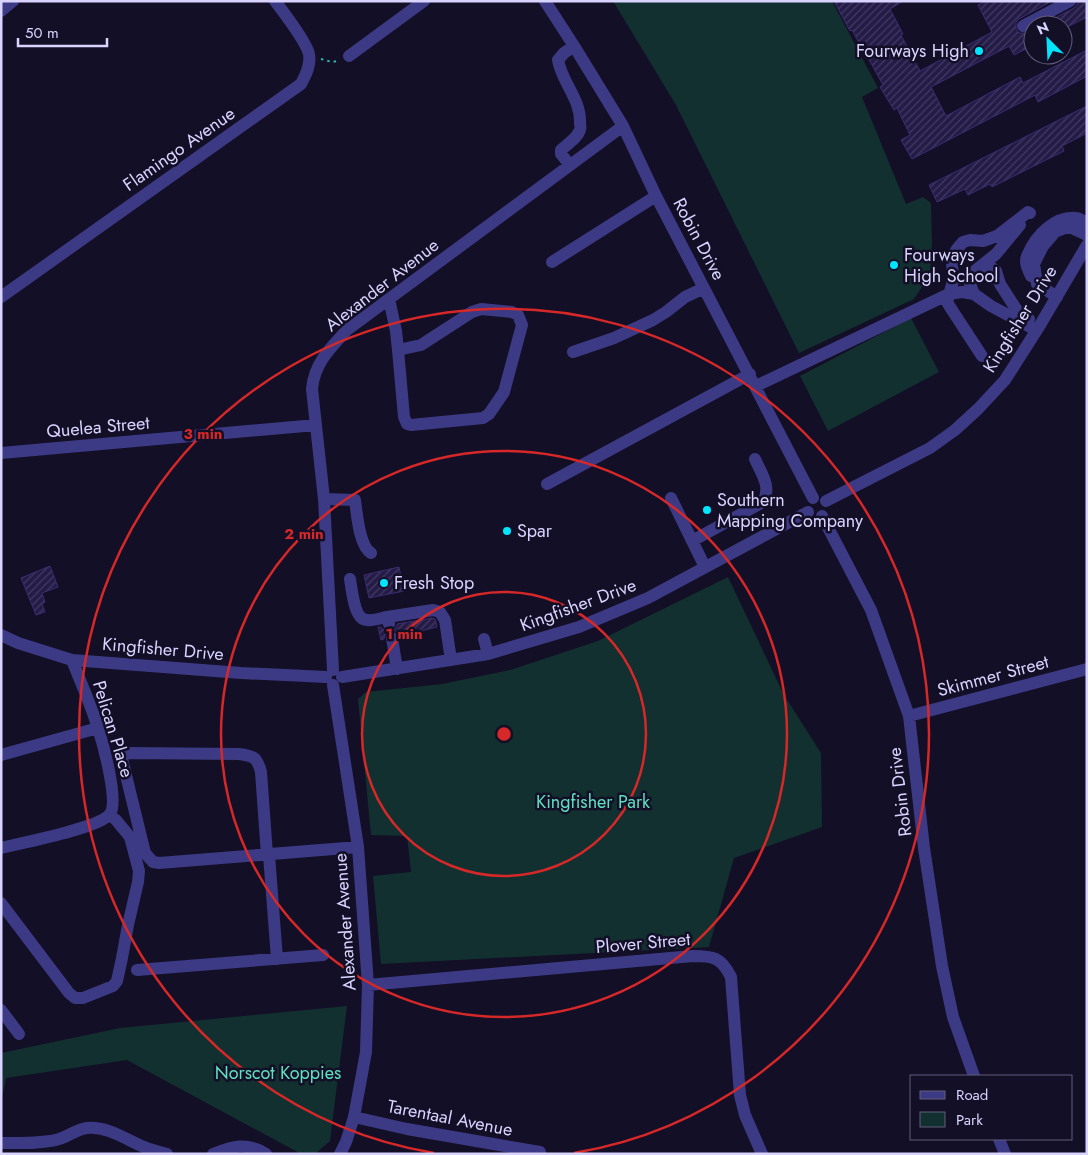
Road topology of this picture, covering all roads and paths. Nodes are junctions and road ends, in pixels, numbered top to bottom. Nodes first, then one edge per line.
1 (13, 1) edge
2 (275, 1) edge
3 (424, 1) edge
4 (545, 1) edge
5 (1070, 1) edge
6 (1, 11) edge
7 (1044, 15) edge
8 (574, 46) junction
9 (309, 55) junction
10 (349, 56) joint
11 (623, 126) junction
12 (570, 165) junction
13 (656, 196) junction
14 (1087, 223) edge
15 (1087, 235) edge
16 (983, 241) junction
17 (1087, 245) edge
18 (989, 260) junction
19 (552, 262) dead end
20 (976, 270) junction
21 (1036, 284) junction
22 (704, 288) junction
23 (949, 294) junction
24 (974, 294) junction
25 (1, 297) edge
26 (1057, 297) junction
27 (389, 299) junction
28 (1038, 328) junction
29 (398, 350) junction
30 (573, 352) dead end
31 (982, 356) dead end
32 (750, 374) junction
33 (756, 386) junction
34 (316, 425) junction
35 (1, 453) edge
36 (754, 459) dead end
37 (547, 484) dead end
38 (671, 498) dead end
39 (813, 498) junction
40 (324, 499) junction
41 (826, 501) junction
42 (808, 512) junction
43 (822, 516) junction
44 (692, 541) junction
45 (371, 553) dead end
46 (705, 567) junction
47 (350, 579) dead end
48 (1, 635) edge
49 (392, 638) dead end
50 (484, 639) dead end
51 (488, 654) junction
52 (72, 660) junction
53 (451, 660) junction
54 (396, 669) junction
55 (1087, 669) edge
56 (334, 677) junction
57 (909, 716) junction
58 (98, 728) junction
59 (1, 754) edge
60 (110, 815) junction
61 (358, 847) junction
62 (1, 848) edge
63 (268, 855) junction
64 (1, 903) edge
65 (323, 955) dead end
66 (277, 959) junction
67 (137, 970) dead end
68 (368, 985) junction
69 (1, 1010) edge
70 (19, 1034) dead end
71 (974, 1075) edge
72 (354, 1116) junction
73 (999, 1140) edge
74 (1, 1143) edge
75 (540, 1152) dead end
76 (168, 1154) edge
77 (213, 1154) edge
78 (266, 1154) edge
79 (340, 1154) edge
80 (762, 1154) edge
81 (1006, 1154) edge

1 - 6 street
2 - 9 street
3 - 10 street
4 - 8 street, Robin Drive
5 - 7 street
8 - 11 street, Robin Drive
8 - 12 street
9 - 10 path
9 - 25 street, Flamingo Avenue
11 - 12 street, Alexander Avenue
11 - 13 street, Robin Drive
12 - 27 street, Alexander Avenue
13 - 19 street
13 - 22 street, Robin Drive
14 - 21 street
15 - 21 street
16 - 18 street
16 - 18 street
16 - 23 street
17 - 26 street, Kingfisher Drive
18 - 20 street
20 - 24 street
20 - 28 street
21 - 26 street
22 - 30 street
22 - 32 street, Robin Drive
23 - 24 street
23 - 31 street
23 - 33 street
24 - 28 street
26 - 28 street, Kingfisher Drive
27 - 29 street
27 - 34 street, Alexander Avenue
28 - 41 street, Kingfisher Drive
29 - 29 street
32 - 33 street, Robin Drive
32 - 37 street
33 - 39 street, Robin Drive
34 - 35 street, Quelea Street
34 - 40 street, Alexander Avenue
36 - 44 street
38 - 44 street
39 - 41 street
39 - 42 street
40 - 45 street
40 - 56 street, Alexander Avenue
41 - 43 street
42 - 43 street
42 - 46 street, Kingfisher Drive
43 - 57 street, Robin Drive
44 - 46 street
46 - 51 street, Kingfisher Drive
47 - 53 street
48 - 52 street, Kingfisher Drive
49 - 54 street
50 - 51 street
51 - 53 street, Kingfisher Drive
52 - 56 street, Kingfisher Drive
52 - 58 street, Pelican Place
53 - 54 street, Kingfisher Drive
54 - 56 street, Kingfisher Drive
55 - 57 street, Skimmer Street
56 - 61 street, Alexander Avenue
57 - 71 street, Robin Drive
58 - 59 street
58 - 60 street, Pelican Place
60 - 62 street
60 - 64 street
61 - 63 street
61 - 68 street, Alexander Avenue
63 - 63 street
63 - 66 street
65 - 66 street
66 - 67 street
68 - 72 street, Alexander Avenue
68 - 80 street, Plover Street
69 - 70 street
72 - 75 street, Tarentaal Avenue
72 - 79 street, Alexander Avenue
73 - 81 street
74 - 76 street
77 - 78 street

